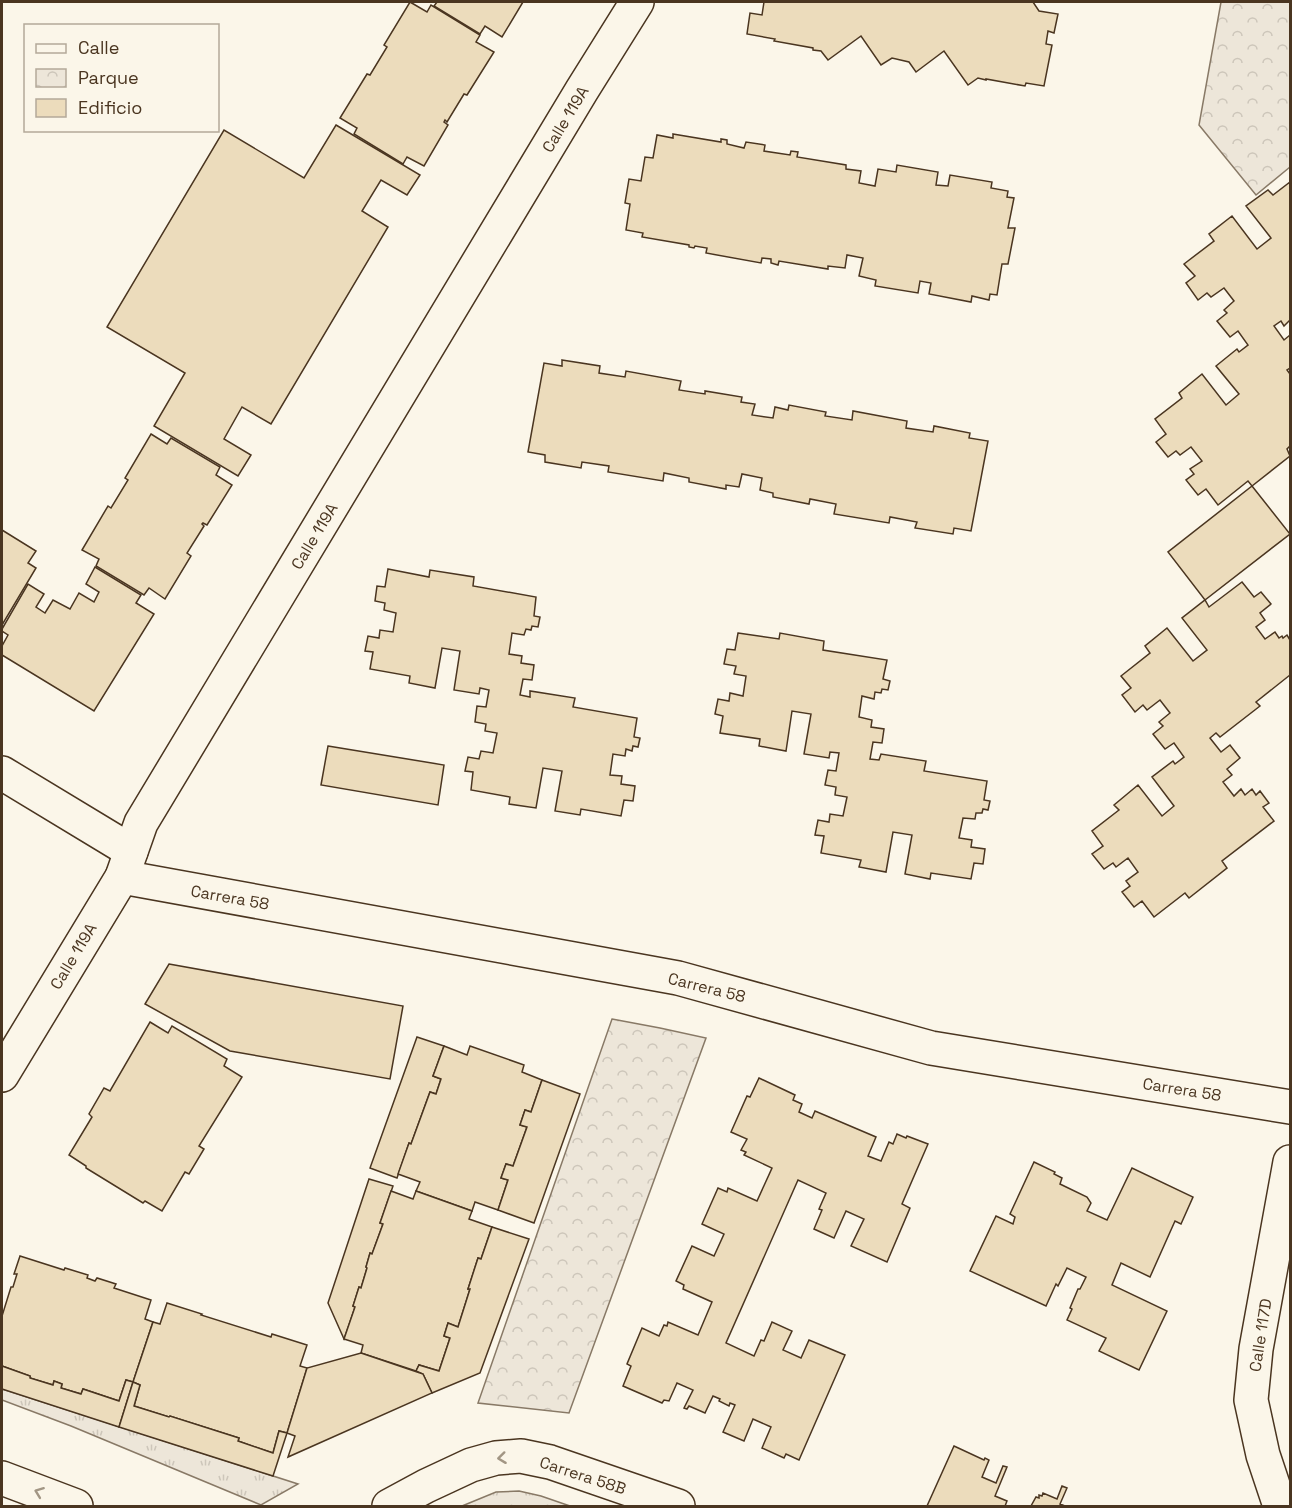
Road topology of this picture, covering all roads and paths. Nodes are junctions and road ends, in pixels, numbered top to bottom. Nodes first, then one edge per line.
1 (637, 2) edge
2 (2, 773) edge
3 (126, 864) junction
4 (2, 1075) edge
5 (1290, 1107) edge
6 (1290, 1162) edge
7 (2, 1478) edge
8 (76, 1506) edge
9 (389, 1506) edge
10 (678, 1506) edge
11 (1280, 1506) edge

1 - 3 street, Calle 119A
2 - 3 street, Carrera 58
3 - 4 street, Calle 119A
3 - 5 street, Carrera 58
6 - 11 street, Calle 117D
8 -> 7 street
10 -> 9 street, Carrera 58B

